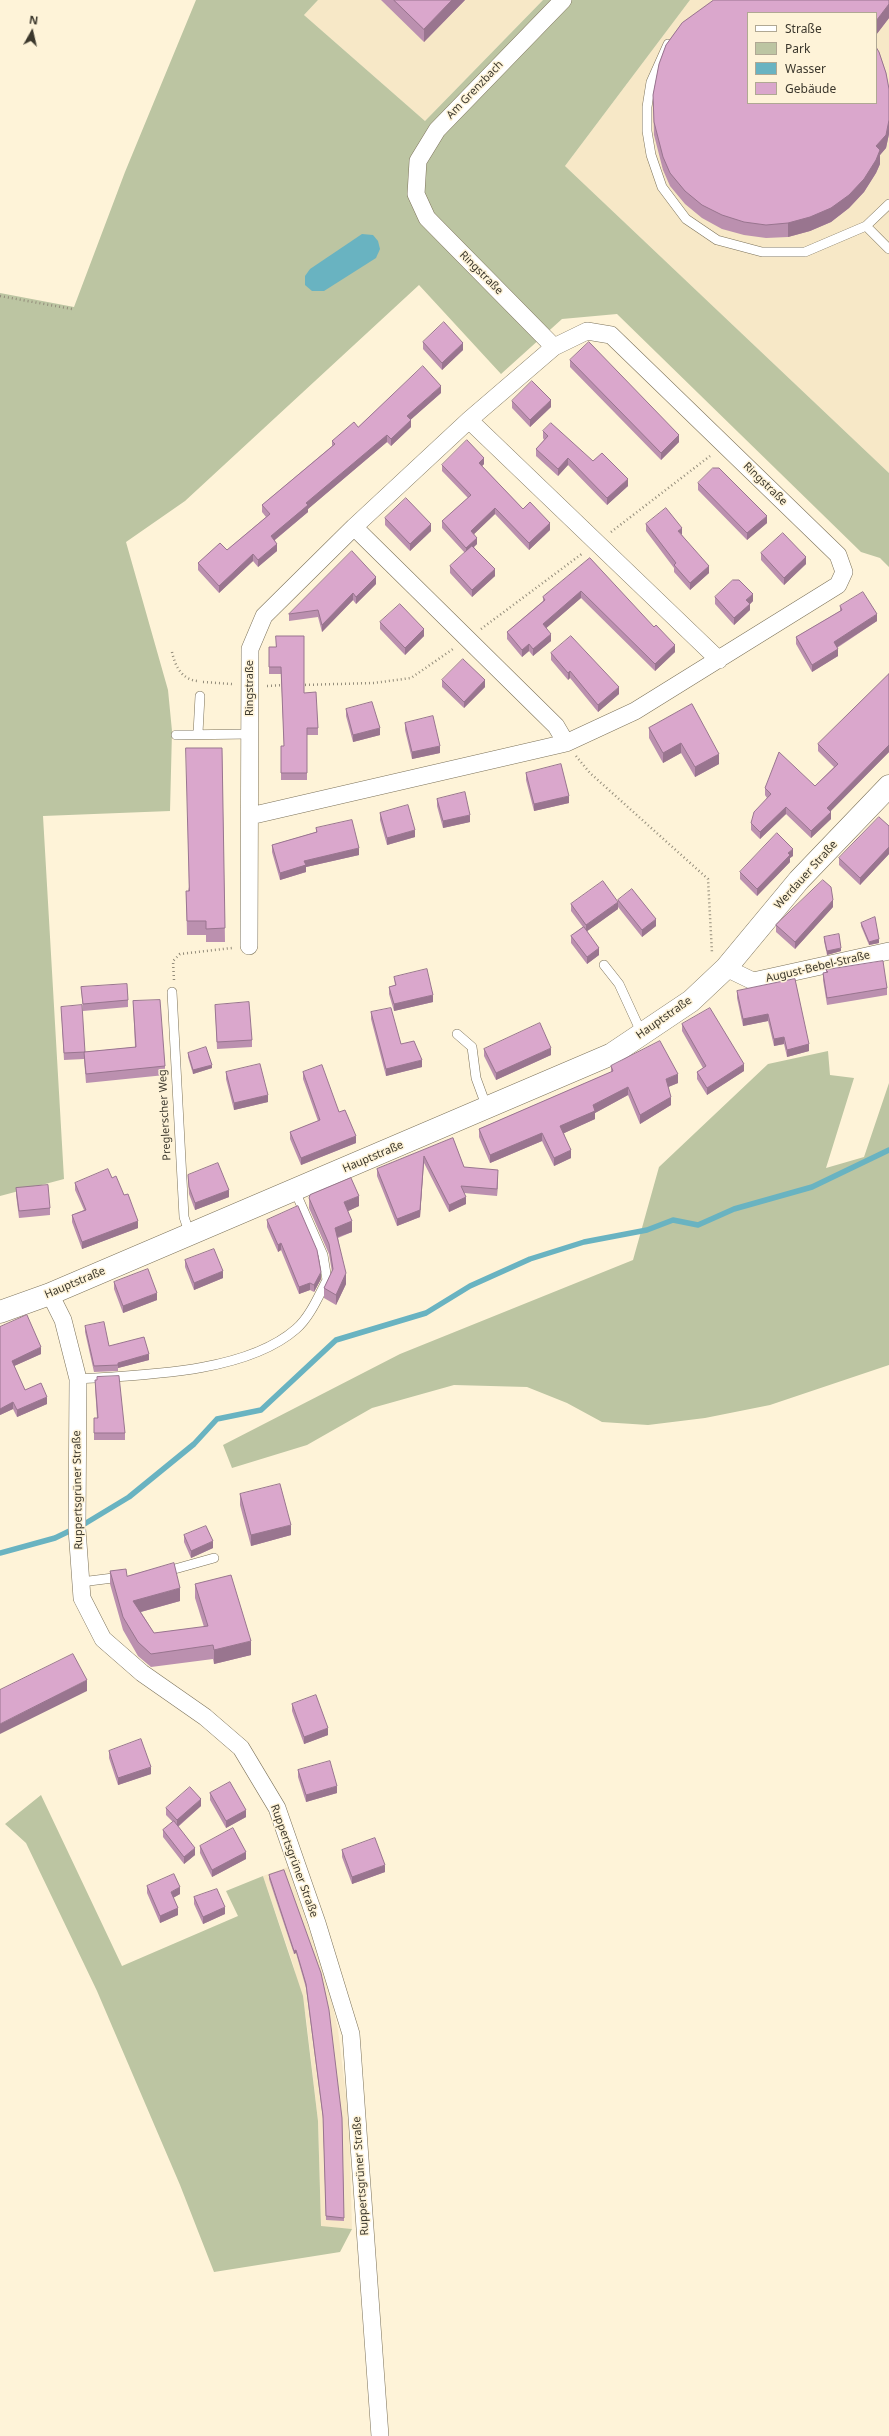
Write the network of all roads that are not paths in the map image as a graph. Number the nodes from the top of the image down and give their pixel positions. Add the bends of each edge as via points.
1 (562, 0) edge
2 (672, 38) edge
3 (416, 194) joint
4 (889, 204) edge
5 (866, 226) junction
6 (889, 248) edge
7 (554, 347) junction
8 (469, 420) junction
9 (354, 527) junction
10 (719, 660) junction
11 (200, 696) dead end
12 (198, 733) junction
13 (250, 734) junction
14 (176, 735) dead end
15 (566, 743) junction
16 (889, 786) edge
17 (250, 816) junction
18 (249, 946) road end
19 (889, 951) edge
20 (604, 965) dead end
21 (726, 968) junction
22 (172, 992) road end
23 (457, 1034) dead end
24 (642, 1034) junction
25 (487, 1108) junction
26 (295, 1191) junction
27 (190, 1235) junction
28 (50, 1294) junction
29 (0, 1312) edge
30 (78, 1379) junction
31 (214, 1558) dead end
32 (155, 1573) edge
33 (133, 1576) edge
34 (81, 1582) junction
35 (380, 2436) edge

1 - 3 street, Am Grenzbach via 437,130 418,161
2 - 5 lane via 660,58 651,82 647,131 651,155 662,187 686,219 717,240 762,252 805,252
3 - 7 street, Ringstraße via 427,218
4 - 5 lane
5 - 6 lane
7 - 8 street, Ringstraße
7 - 10 street, Ringstraße via 587,331 610,335 838,555 844,572 838,585
8 - 9 street, Ringstraße
8 - 10 street
9 - 13 street, Ringstraße via 264,616 250,649
9 - 15 street via 556,726
10 - 15 street, Ringstraße via 635,711
11 - 12 lane
12 - 13 lane
12 - 14 lane
13 - 17 street, Ringstraße
15 - 17 street, Ringstraße
16 - 21 main road, Werdauer Straße via 799,880
17 - 18 street, Ringstraße
19 - 21 street, August-Bebel-Straße via 753,981
20 - 24 lane via 619,984
21 - 24 main road, Hauptstraße via 691,1001
22 - 27 lane, Preglerscher Weg via 184,1217
23 - 25 lane via 472,1047 476,1078
24 - 25 main road, Hauptstraße via 612,1054
25 - 26 main road, Hauptstraße
26 - 27 main road, Hauptstraße
26 - 30 lane via 323,1255 327,1280 298,1328 276,1345 250,1356 164,1374
27 - 28 main road, Hauptstraße
28 - 29 main road, Hauptstraße
28 - 30 street, Ruppertsgrüner Straße via 63,1320
30 - 34 street, Ruppertsgrüner Straße via 77,1529
31 - 32 lane
33 - 34 lane
34 - 35 street, Ruppertsgrüner Straße via 82,1598 103,1639 142,1673 205,1717 241,1748 277,1808 317,1923 351,2034

